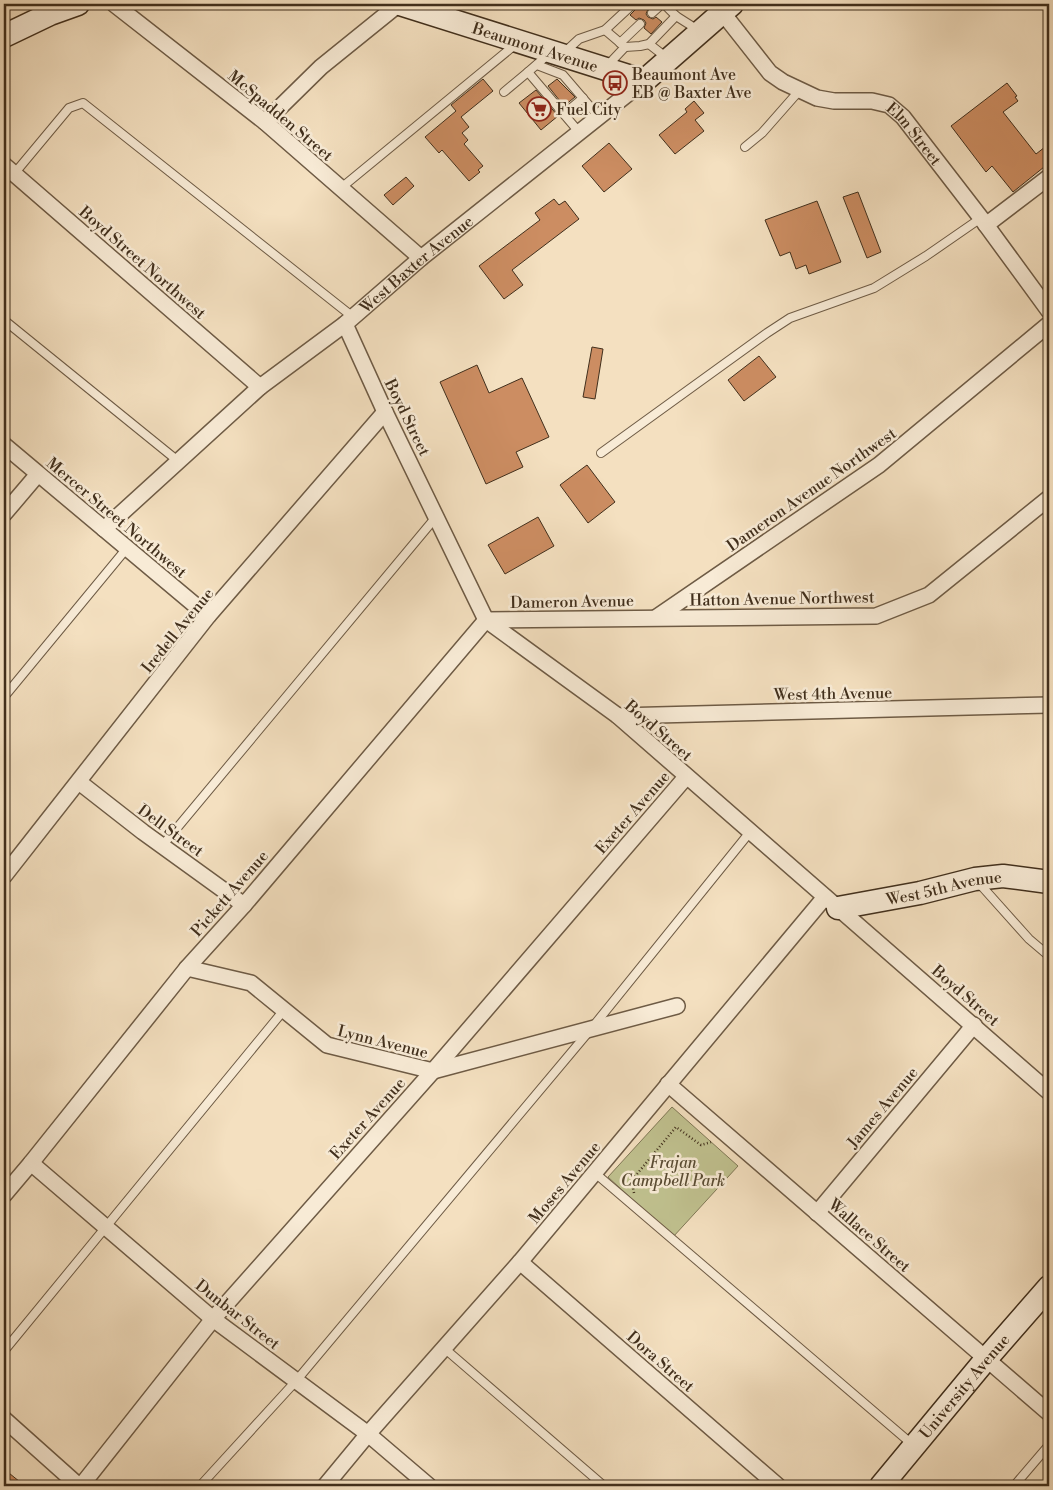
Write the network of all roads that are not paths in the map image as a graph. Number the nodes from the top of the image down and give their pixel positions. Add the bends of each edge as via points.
1 (78, 4) edge
2 (114, 4) edge
3 (399, 4) edge
4 (633, 4) edge
5 (663, 4) edge
6 (723, 7) edge
7 (652, 13) dead end
8 (676, 16) junction
9 (640, 24) dead end
10 (605, 30) junction
11 (699, 31) junction
12 (4, 36) edge
13 (519, 42) junction
14 (649, 44) junction
15 (623, 45) junction
16 (550, 57) junction
17 (668, 60) junction
18 (604, 68) junction
19 (528, 72) junction
20 (644, 81) junction
21 (798, 91) junction
22 (504, 92) dead end
23 (583, 98) junction
24 (564, 114) junction
25 (598, 117) junction
26 (266, 122) junction
27 (580, 132) junction
28 (745, 147) dead end
29 (7, 169) edge
30 (1049, 177) edge
31 (341, 188) junction
32 (983, 222) junction
33 (421, 258) junction
34 (1049, 311) edge
35 (4, 320) edge
36 (349, 320) junction
37 (1049, 324) edge
38 (260, 386) junction
39 (385, 412) junction
40 (4, 445) edge
41 (601, 453) dead end
42 (178, 461) junction
43 (38, 474) junction
44 (1049, 498) edge
45 (4, 514) edge
46 (436, 517) junction
47 (104, 529) junction
48 (127, 548) junction
49 (208, 616) junction
50 (658, 617) junction
51 (486, 620) junction
52 (4, 698) edge
53 (1049, 705) edge
54 (618, 716) junction
55 (686, 777) junction
56 (79, 782) junction
57 (750, 832) junction
58 (162, 846) junction
59 (4, 876) edge
60 (975, 879) junction
61 (1049, 882) edge
62 (832, 902) junction
63 (244, 905) junction
64 (1049, 956) edge
65 (187, 968) junction
66 (677, 1006) dead end
67 (284, 1010) junction
68 (974, 1025) junction
69 (591, 1029) junction
70 (433, 1071) junction
71 (668, 1084) junction
72 (1049, 1092) edge
73 (31, 1163) junction
74 (595, 1173) junction
75 (4, 1195) edge
76 (817, 1212) junction
77 (106, 1227) junction
78 (520, 1262) junction
79 (1049, 1286) edge
80 (213, 1318) junction
81 (444, 1348) junction
82 (4, 1351) edge
83 (987, 1358) junction
84 (296, 1381) junction
85 (1049, 1413) edge
86 (4, 1419) edge
87 (368, 1434) junction
88 (1049, 1445) edge
89 (914, 1446) junction
90 (80, 1486) edge
91 (200, 1486) edge
92 (326, 1486) edge
93 (428, 1486) edge
94 (604, 1486) edge
95 (778, 1486) edge
96 (881, 1486) edge
97 (1014, 1486) edge

1 - 12 street
2 - 26 street, McSpadden Street
3 - 13 street, Beaumont Avenue
3 - 26 street via 321,67
4 - 10 lane
5 - 7 lane
5 - 8 lane
6 - 11 street, West Baxter Avenue
6 - 21 street, Elm Street via 770,73
8 - 11 lane
8 - 14 lane
9 - 15 lane
10 - 15 lane
10 - 16 lane via 579,39
11 - 17 street, West Baxter Avenue
13 - 16 street, Beaumont Avenue
13 - 31 lane
14 - 15 lane
14 - 17 lane
15 - 18 lane
16 - 18 street, Beaumont Avenue
16 - 19 lane
16 - 23 lane
17 - 20 street, West Baxter Avenue
18 - 20 street, Beaumont Avenue
19 - 22 lane
19 - 24 lane
20 - 25 street, West Baxter Avenue
21 - 28 lane via 762,133
21 - 32 street, Elm Street via 834,101 872,101 889,105 903,117
23 - 24 lane
23 - 25 lane
24 - 27 lane
25 - 27 street, West Baxter Avenue
26 - 31 street, McSpadden Street
27 - 33 street, West Baxter Avenue
29 - 36 lane via 69,108 83,102
29 - 38 street, Boyd Street Northwest
30 - 32 street
31 - 33 street, McSpadden Street
32 - 34 street, Elm Street
32 - 41 lane via 874,288 790,318
33 - 36 street, West Baxter Avenue
35 - 42 lane
36 - 38 street, West Baxter Avenue
36 - 39 street, Boyd Street
37 - 50 street, Dameron Avenue Northwest via 879,465
38 - 42 street, West Baxter Avenue
39 - 46 street, Boyd Street
39 - 49 street, Iredell Avenue
40 - 43 street, Mercer Street Northwest
42 - 47 street, West Baxter Avenue
43 - 45 street
43 - 47 street, Mercer Street Northwest
44 - 50 street, Hatton Avenue Northwest via 928,595 876,616
46 - 51 street, Boyd Street
46 - 58 lane
47 - 48 street, Mercer Street Northwest
48 - 49 street, Mercer Street Northwest
48 - 52 lane
49 - 56 street, Iredell Avenue
50 - 51 street, Dameron Avenue
51 - 54 street, Boyd Street
51 - 63 street, Pickett Avenue
53 - 54 street, West 4th Avenue
54 - 55 street, Boyd Street
55 - 57 street, Boyd Street
55 - 70 street, Exeter Avenue
56 - 58 street, Dell Street
56 - 59 street, Iredell Avenue
57 - 62 street, Boyd Street
57 - 69 lane
58 - 63 street, Dell Street
60 - 61 street, West 5th Avenue via 1002,876
60 - 62 street, West 5th Avenue via 920,892
60 - 64 lane via 1029,939
62 - 68 street, Boyd Street
62 - 71 street, Moses Avenue
63 - 65 street, Pickett Avenue
65 - 67 street, Lynn Avenue via 251,983
65 - 73 street, Pickett Avenue
66 - 69 street, Lynn Avenue
67 - 70 street, Lynn Avenue via 327,1045
67 - 77 lane
68 - 72 street, Boyd Street
68 - 76 street, James Avenue
69 - 70 street, Lynn Avenue
69 - 84 lane
70 - 80 street, Exeter Avenue
71 - 74 street, Moses Avenue
71 - 76 street, Wallace Street
73 - 75 street, Pickett Avenue
73 - 77 street, Dunbar Street
74 - 78 street, Moses Avenue
74 - 89 lane
76 - 83 street, Wallace Street
77 - 80 street, Dunbar Street
77 - 82 lane
78 - 81 street, Moses Avenue
78 - 95 street, Dora Street
79 - 83 street, University Avenue
80 - 84 street, Dunbar Street
80 - 90 street, Exeter Avenue
81 - 87 street, Moses Avenue
81 - 94 lane
83 - 85 street, Wallace Street
83 - 89 street, University Avenue
84 - 87 street, Dunbar Street
84 - 91 lane
86 - 90 street
87 - 92 street, Moses Avenue
87 - 93 street, Dunbar Street
88 - 97 lane
89 - 96 street, University Avenue

